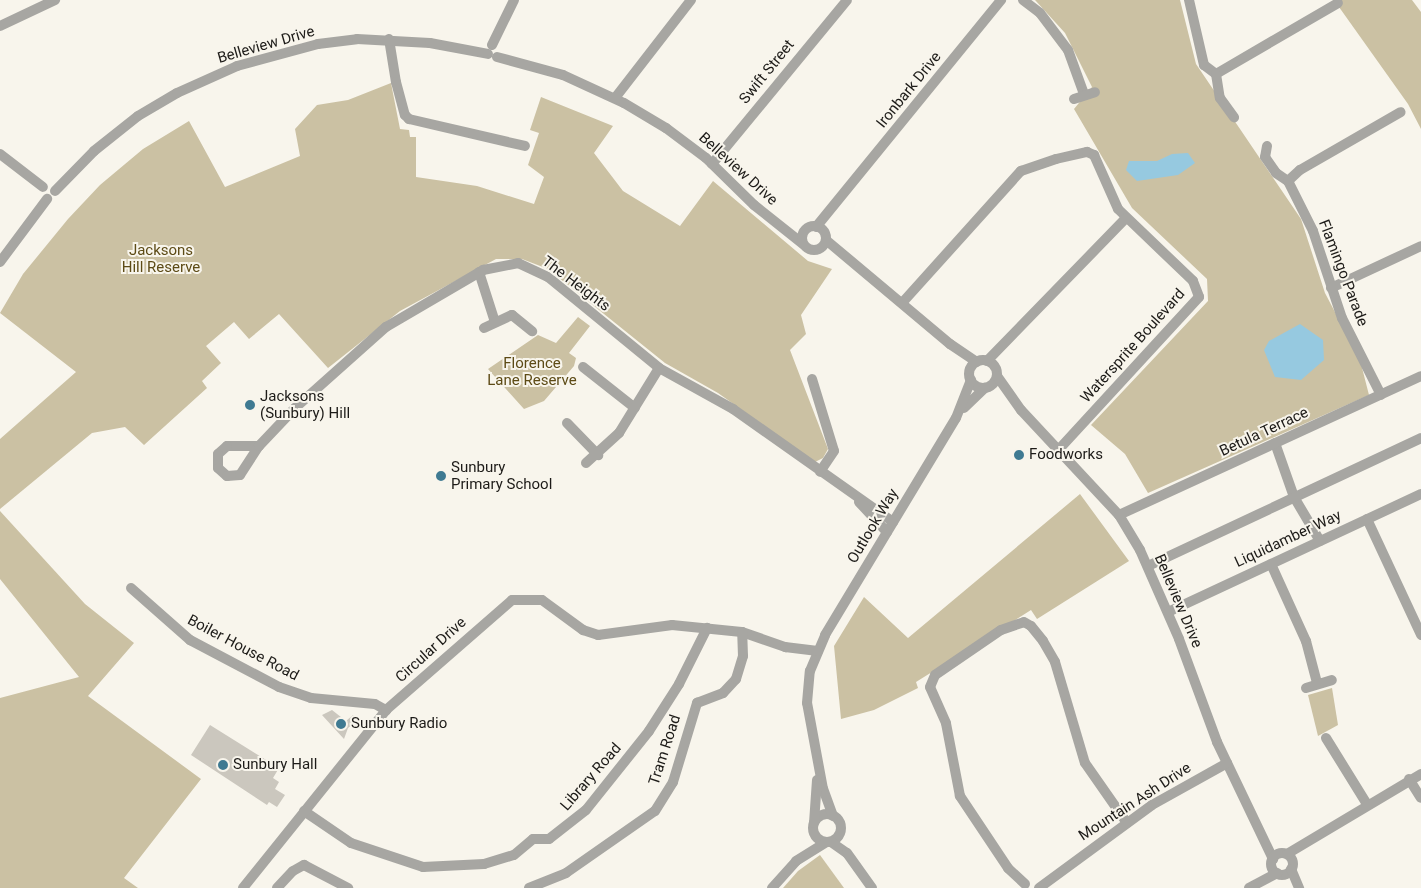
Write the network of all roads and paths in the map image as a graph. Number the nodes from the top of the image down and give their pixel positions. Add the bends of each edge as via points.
1 (54, 0) edge
2 (514, 0) edge
3 (691, 0) edge
4 (847, 0) edge
5 (1001, 0) edge
6 (1023, 0) edge
7 (1189, 0) edge
8 (1338, 3) dead end
9 (0, 26) edge
10 (389, 39) junction
11 (494, 50) junction
12 (1216, 74) junction
13 (1095, 92) dead end
14 (614, 98) junction
15 (1402, 112) dead end
16 (1234, 117) dead end
17 (525, 146) dead end
18 (1267, 146) dead end
19 (0, 154) edge
20 (712, 164) junction
21 (1289, 185) junction
22 (47, 191) junction
23 (841, 200) junction
24 (1126, 218) junction
25 (778, 225) junction
26 (811, 228) junction
27 (826, 238) junction
28 (803, 244) junction
29 (1421, 246) edge
30 (816, 250) junction
31 (848, 261) junction
32 (0, 262) edge
33 (479, 272) junction
34 (1331, 288) junction
35 (902, 303) junction
36 (495, 322) junction
37 (484, 328) dead end
38 (532, 331) dead end
39 (950, 344) junction
40 (989, 366) junction
41 (583, 367) dead end
42 (659, 368) junction
43 (1421, 376) edge
44 (970, 377) junction
45 (812, 379) dead end
46 (986, 388) junction
47 (1381, 394) junction
48 (635, 408) junction
49 (1021, 410) junction
50 (956, 418) junction
51 (567, 423) dead end
52 (1421, 438) edge
53 (1275, 443) junction
54 (259, 446) dead end
55 (1059, 449) junction
56 (598, 455) junction
57 (586, 463) dead end
58 (820, 472) junction
59 (1421, 494) edge
60 (855, 497) junction
61 (1294, 497) junction
62 (1119, 515) junction
63 (1368, 519) junction
64 (894, 522) junction
65 (887, 532) junction
66 (1320, 540) junction
67 (1271, 564) junction
68 (1148, 566) junction
69 (131, 588) dead end
70 (1168, 612) junction
71 (707, 628) junction
72 (742, 632) junction
73 (1421, 635) edge
74 (818, 651) junction
75 (1332, 680) dead end
76 (1318, 683) junction
77 (1306, 688) dead end
78 (386, 710) junction
79 (1326, 738) dead end
80 (817, 759) junction
81 (1228, 763) junction
82 (1421, 774) edge
83 (1409, 779) junction
84 (1421, 798) edge
85 (1367, 804) junction
86 (304, 811) junction
87 (833, 816) junction
88 (813, 823) junction
89 (1127, 823) junction
90 (840, 830) junction
91 (829, 842) junction
92 (1282, 864) junction
93 (870, 885) edge
94 (1252, 886) edge
95 (1027, 887) edge
96 (243, 888) edge
97 (277, 888) edge
98 (348, 888) edge
99 (529, 888) edge
100 (772, 888) edge
101 (1297, 888) edge

1 - 9 street
2 - 11 street
3 - 14 street
4 - 20 street, Swift Street
5 - 23 street, Ironbark Drive
6 - 13 street via 1040,13 1063,43 1079,96
7 - 12 street via 1204,65
8 - 12 street
10 - 11 street, Belleview Drive
10 - 17 street via 398,90 409,119
10 - 22 street, Belleview Drive via 318,44 220,73 154,106
11 - 14 street, Belleview Drive
12 - 16 street via 1220,98
14 - 20 street, Belleview Drive via 666,128
15 - 21 street via 1300,170
18 - 21 street, Flamingo Parade via 1265,157
19 - 22 street
20 - 25 street, Belleview Drive
21 - 34 street, Flamingo Parade via 1313,231
22 - 32 street, Belleview Drive
23 - 26 street, Ironbark Drive
23 - 27 street, Ironbark Drive
24 - 35 street, Watersprite Boulevard via 1108,190 1094,155 1087,152 1034,164 1022,172
24 - 40 street
24 - 55 street, Watersprite Boulevard via 1193,281 1199,297
25 - 26 street, Belleview Drive
25 - 28 street, Belleview Drive
26 - 27 street, Belleview Drive
26 - 28 street
27 - 30 street
27 - 31 street, Belleview Drive
28 - 30 street, Belleview Drive
29 - 34 street
30 - 31 street, Belleview Drive via 828,251
31 - 35 street, Belleview Drive
33 - 36 street
33 - 42 street, The Heights via 511,263 538,271
33 - 54 street, The Heights via 425,302 363,345
34 - 47 street, Flamingo Parade
35 - 39 street, Belleview Drive
36 - 37 street
36 - 38 street via 515,315
39 - 40 street, Belleview Drive
39 - 44 street, Belleview Drive
40 - 44 street, Outlook Way
40 - 46 street, Outlook Way
40 - 49 street, Belleview Drive
41 - 48 street
42 - 48 street
42 - 58 street, The Heights via 717,399
43 - 47 street, Betula Terrace
44 - 46 street, Belleview Drive
44 - 50 street, Outlook Way
45 - 58 street via 834,451
46 - 49 street, Belleview Drive
46 - 50 street, Outlook Way
47 - 53 street, Betula Terrace
48 - 56 street
49 - 55 street, Belleview Drive
50 - 64 street, Outlook Way
51 - 56 street
52 - 61 street
53 - 61 street
53 - 62 street, Betula Terrace
55 - 62 street, Belleview Drive
56 - 57 street
58 - 60 street, The Heights
59 - 63 street, Liquidamber Way
60 - 64 street, The Heights
60 - 65 street, The Heights
61 - 66 street
61 - 68 street
62 - 68 street, Belleview Drive
63 - 66 street, Liquidamber Way
63 - 73 street
64 - 65 street, Outlook Way
65 - 74 street, Outlook Way
66 - 67 street, Liquidamber Way
67 - 70 street, Liquidamber Way
67 - 76 street via 1306,641
68 - 70 street, Belleview Drive
69 - 78 street, Boiler House Road via 190,640 279,687 311,698 375,704
70 - 81 street, Belleview Drive
71 - 72 street, Circular Drive
71 - 78 street, Circular Drive via 662,625 598,635 583,630 542,600 512,600
71 - 86 street, Library Road via 680,684 649,731 586,810 548,839 533,839 514,855 484,864 423,867 351,843
72 - 74 street, Circular Drive via 785,647
72 - 99 street, Tram Road via 743,656 736,679 723,693 697,703 673,782 655,811 566,873
74 - 80 street, Outlook Way via 810,715
75 - 76 street
76 - 77 street
78 - 86 street, Circular Drive
79 - 85 street
80 - 87 street, Outlook Way
80 - 88 street, Outlook Way
81 - 89 street, Mountain Ash Drive via 1179,788
81 - 92 street, Belleview Drive
82 - 83 street
83 - 84 street
83 - 85 street
85 - 92 street
86 - 96 street, Circular Drive
87 - 88 street via 820,816
87 - 90 street
88 - 91 street via 815,836
89 - 95 street, Mountain Ash Drive via 1061,869
89 - 95 street via 1085,763 1055,662 1031,626 1011,625 935,675 930,687 946,723 960,796 1008,868
90 - 91 street
90 - 93 street
91 - 93 street via 847,852
91 - 100 street via 796,861
92 - 94 street
92 - 101 street, Belleview Drive
97 - 98 street via 304,864

